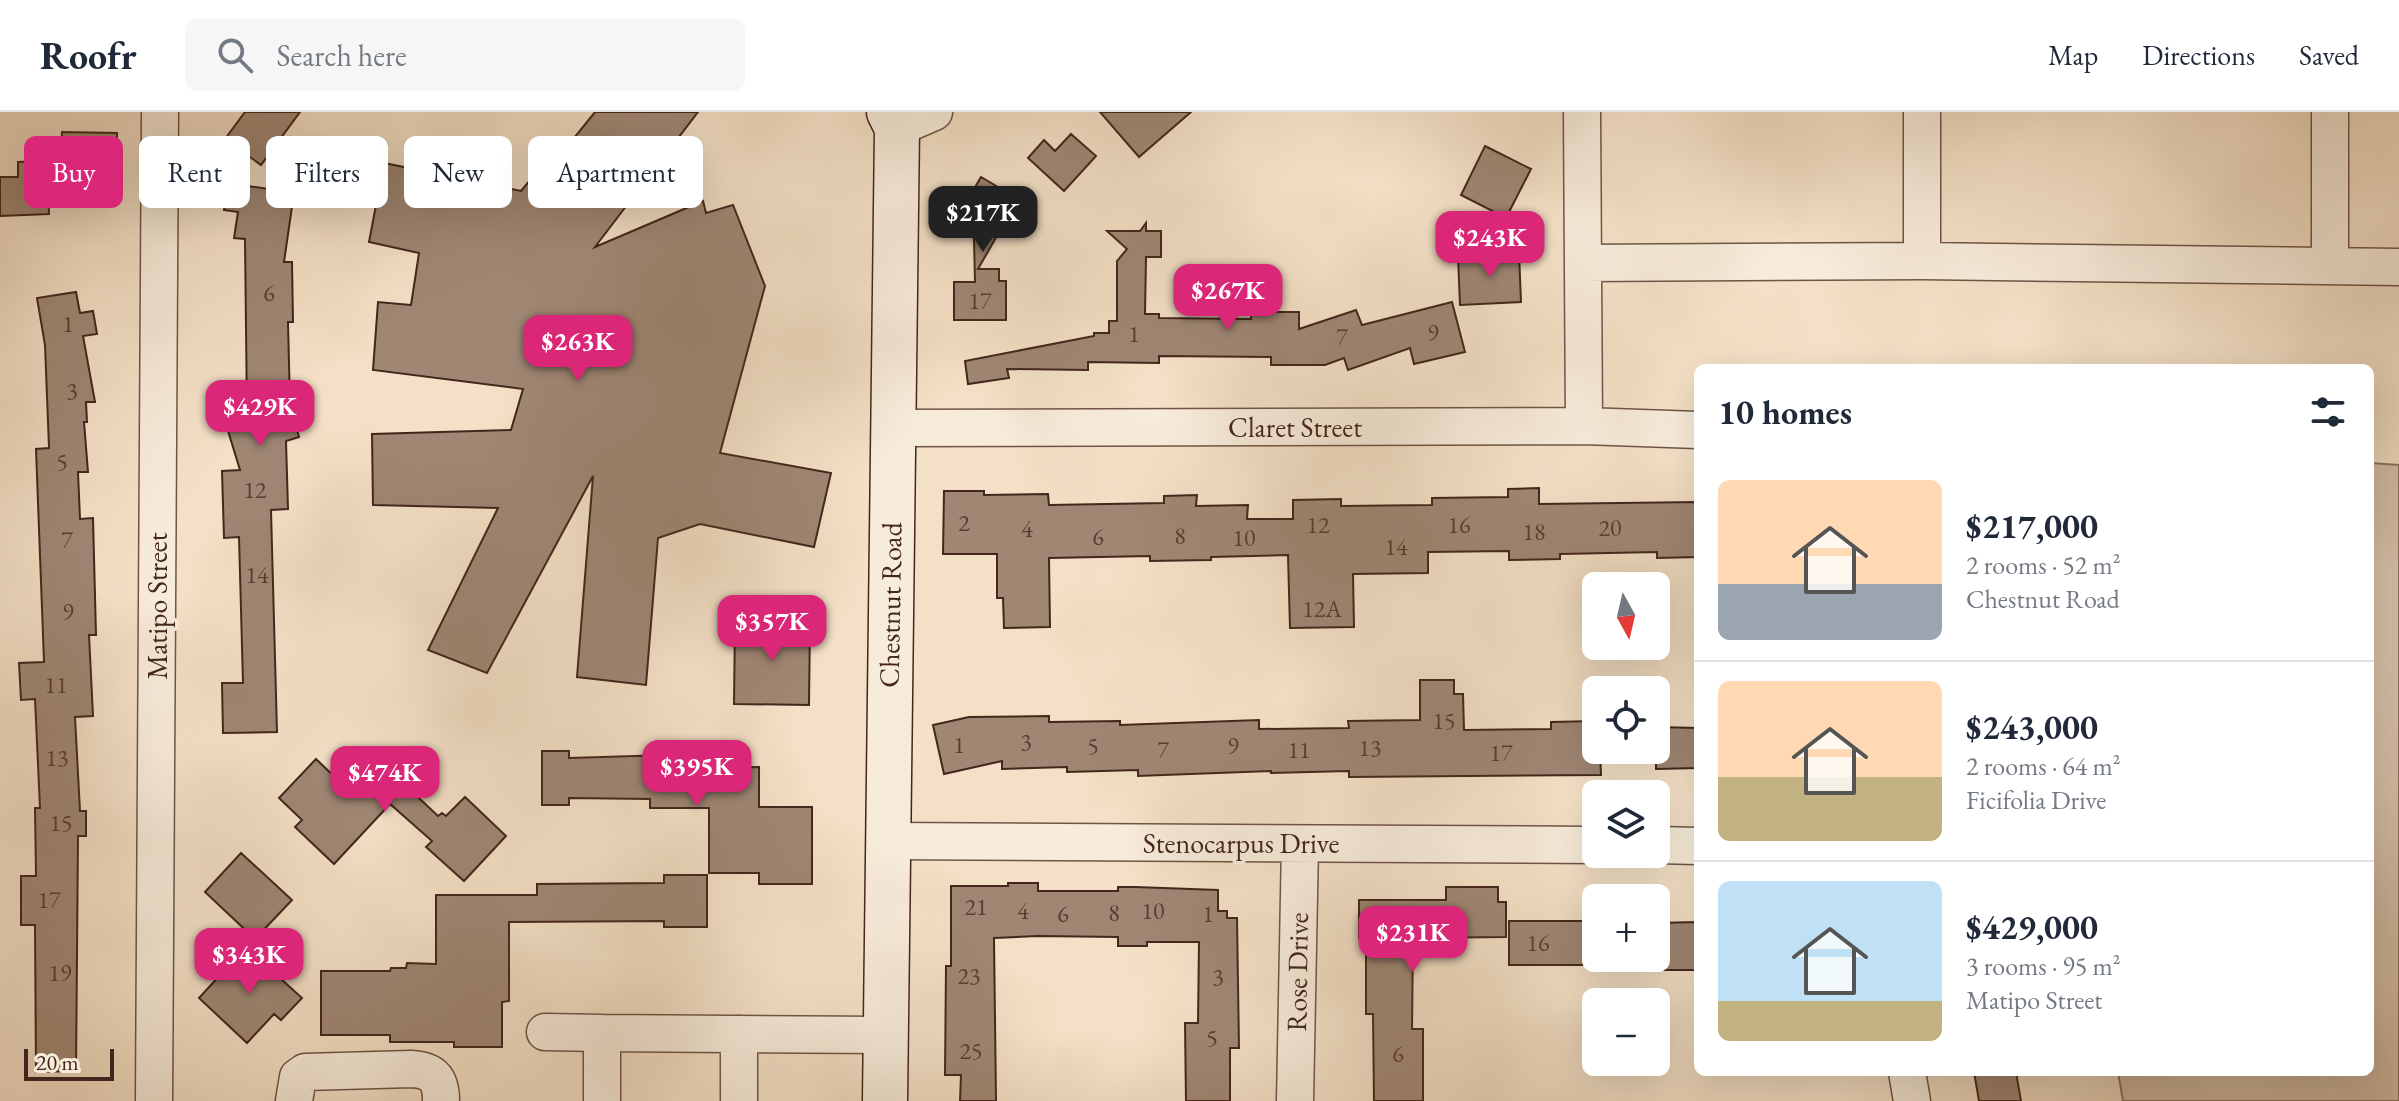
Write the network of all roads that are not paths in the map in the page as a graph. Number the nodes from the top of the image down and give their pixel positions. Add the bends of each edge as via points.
1 (160, 112) edge
2 (1582, 112) edge
3 (1922, 112) edge
4 (2330, 112) edge
5 (907, 117) edge
6 (1922, 261) junction
7 (1583, 263) junction
8 (2330, 266) junction
9 (2399, 267) edge
10 (1584, 426) junction
11 (892, 428) junction
12 (1694, 430) edge
13 (887, 841) junction
14 (1300, 844) junction
15 (1582, 845) edge
16 (1670, 845) edge
17 (1694, 846) edge
18 (545, 1032) dead end
19 (602, 1033) junction
20 (739, 1034) junction
21 (885, 1035) junction
22 (1908, 1076) edge
23 (154, 1101) edge
24 (294, 1101) edge
25 (441, 1101) edge
26 (602, 1101) edge
27 (739, 1101) edge
28 (885, 1101) edge
29 (1295, 1101) edge
30 (1912, 1101) edge

1 - 23 street, Matipo Street
2 - 7 street
3 - 6 street
4 - 8 street
5 - 11 street, Chestnut Road
6 - 7 street
6 - 8 street
7 - 10 street
8 - 9 street
10 - 11 street, Claret Street
10 - 12 street, Claret Street
11 - 13 street, Chestnut Road
13 - 14 street, Stenocarpus Drive
13 - 21 street, Chestnut Road
14 - 15 street, Stenocarpus Drive
14 - 29 street, Rose Drive
16 - 17 street
18 - 19 street
19 - 20 street
19 - 26 street
20 - 21 street
20 - 27 street
21 - 28 street, Chestnut Road
22 - 30 street
24 - 25 street via 298,1077 305,1072 411,1069 434,1074 440,1081

